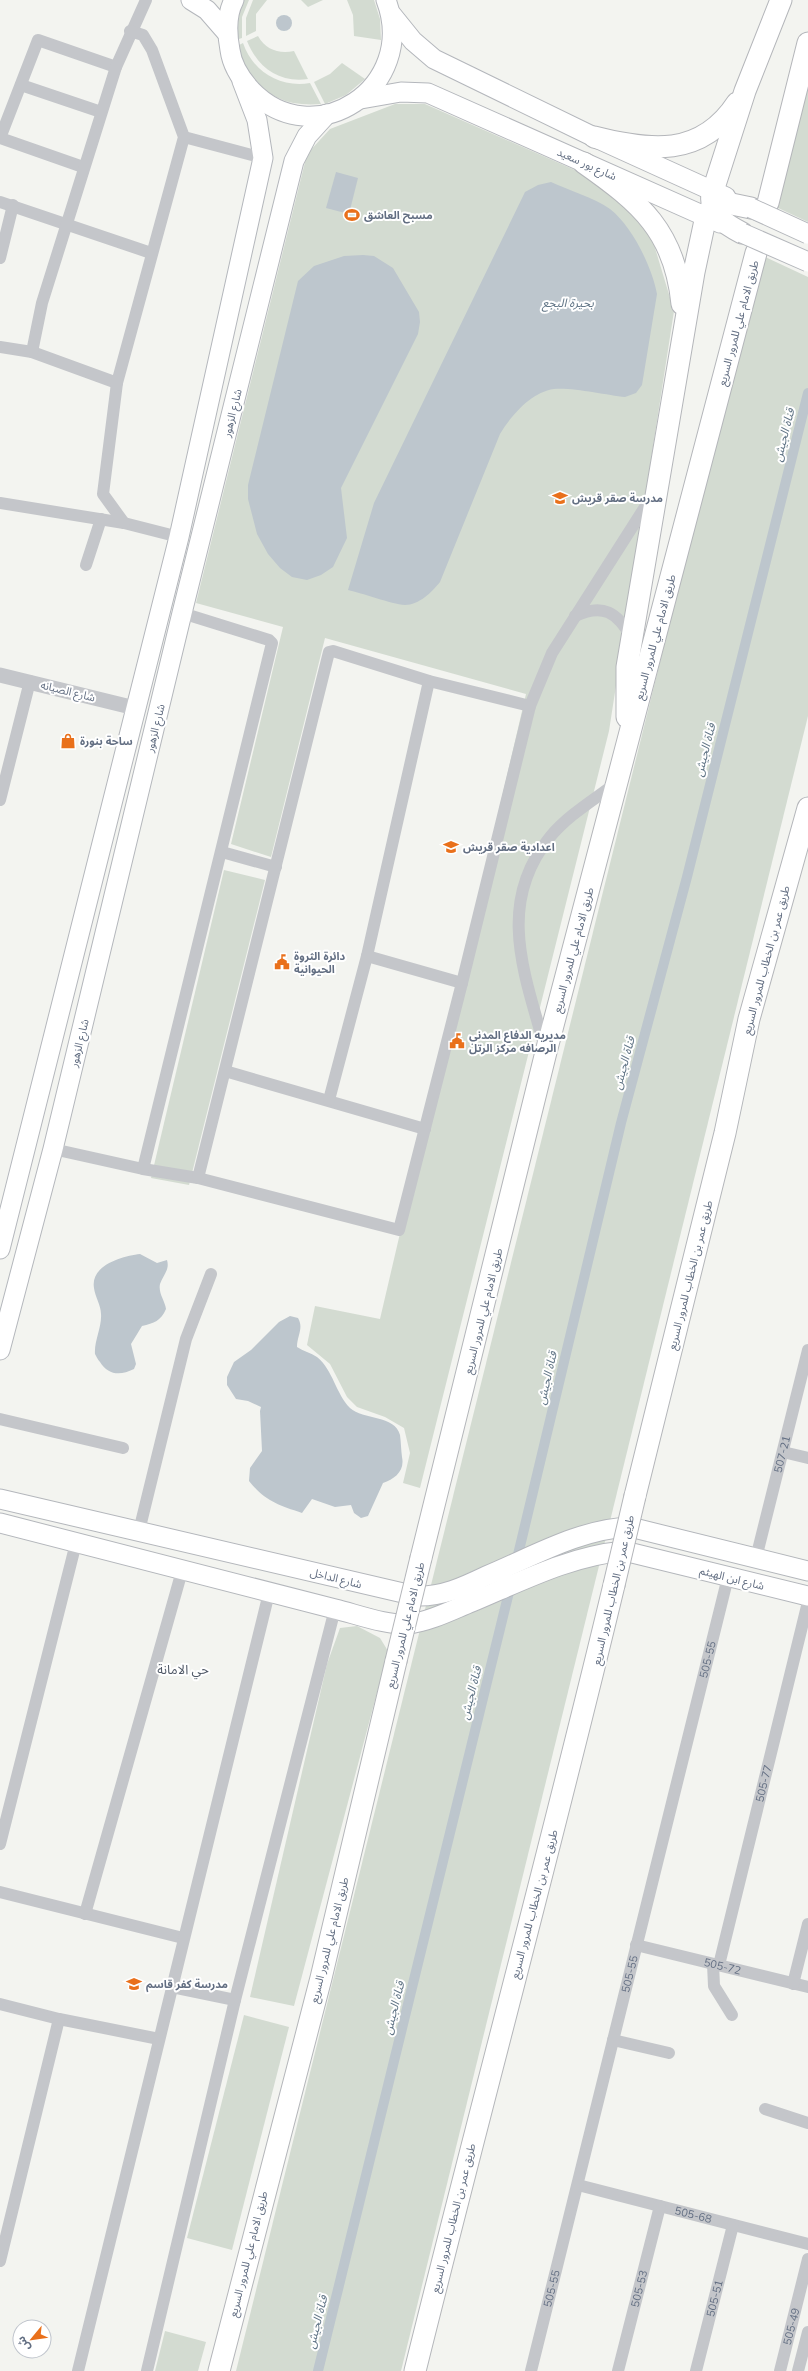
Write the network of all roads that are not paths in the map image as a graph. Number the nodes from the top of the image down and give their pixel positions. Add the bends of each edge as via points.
1 (146, 0) edge
2 (191, 0) edge
3 (234, 0) edge
4 (781, 0) edge
5 (389, 8) edge
6 (130, 32) junction
7 (227, 33) junction
8 (808, 44) edge
9 (116, 67) junction
10 (242, 81) junction
11 (21, 85) junction
12 (745, 91) junction
13 (361, 99) junction
14 (101, 112) junction
15 (327, 114) junction
16 (594, 136) junction
17 (184, 137) junction
18 (263, 158) junction
19 (584, 164) junction
20 (83, 167) junction
21 (0, 202) edge
22 (13, 205) junction
23 (760, 206) junction
24 (715, 207) junction
25 (67, 226) junction
26 (742, 233) joint
27 (808, 234) edge
28 (151, 253) junction
29 (756, 253) tunnel mouth
30 (0, 258) edge
31 (808, 262) edge
32 (684, 332) junction
33 (0, 347) edge
34 (32, 352) junction
35 (117, 383) junction
36 (659, 485) junction
37 (0, 503) edge
38 (101, 519) junction
39 (124, 523) junction
40 (179, 537) junction
41 (86, 565) dead end
42 (161, 606) junction
43 (182, 613) junction
44 (575, 616) junction
45 (632, 638) junction
46 (0, 675) edge
47 (30, 681) junction
48 (429, 681) junction
49 (530, 706) junction
50 (135, 708) junction
51 (628, 742) junction
52 (617, 783) junction
53 (0, 800) edge
54 (808, 808) edge
55 (222, 852) junction
56 (276, 867) junction
57 (367, 956) junction
58 (462, 983) junction
59 (546, 1052) junction
60 (225, 1071) junction
61 (330, 1100) junction
62 (425, 1129) junction
63 (54, 1149) junction
64 (143, 1169) junction
65 (198, 1178) junction
66 (4, 1218) edge
67 (0, 1249) edge
68 (211, 1274) dead end
69 (0, 1350) edge
70 (808, 1350) edge
71 (0, 1419) edge
72 (123, 1448) dead end
73 (783, 1452) junction
74 (808, 1458) edge
75 (0, 1485) edge
76 (0, 1499) edge
77 (20, 1504) junction
78 (53, 1511) junction
79 (5, 1526) edge
80 (139, 1531) junction
81 (48, 1536) junction
82 (76, 1543) junction
83 (756, 1558) junction
84 (800, 1569) edge
85 (182, 1571) junction
86 (728, 1577) junction
87 (787, 1591) junction
88 (269, 1593) junction
89 (808, 1596) edge
90 (808, 1602) edge
91 (335, 1609) junction
92 (0, 1844) edge
93 (0, 1892) edge
94 (86, 1914) junction
95 (808, 1924) edge
96 (183, 1938) junction
97 (636, 1945) junction
98 (716, 1964) junction
99 (793, 1984) junction
100 (172, 1987) junction
101 (808, 1987) edge
102 (235, 2000) junction
103 (0, 2004) edge
104 (732, 2015) dead end
105 (59, 2019) junction
106 (159, 2039) junction
107 (613, 2040) junction
108 (669, 2053) dead end
109 (765, 2109) dead end
110 (808, 2123) edge
111 (578, 2186) junction
112 (660, 2206) junction
113 (733, 2225) junction
114 (808, 2244) edge
115 (0, 2261) edge
116 (807, 2265) edge
117 (808, 2332) edge
118 (802, 2370) edge
119 (78, 2371) edge
120 (147, 2371) edge
121 (219, 2371) edge
122 (415, 2371) edge
123 (531, 2371) edge
124 (618, 2371) edge
125 (696, 2371) edge
126 (780, 2371) edge

1 - 6 street
2 - 7 main road via 208,10
3 - 7 main road
4 - 12 highway
5 - 13 main road via 393,38 388,61 378,82
5 - 16 main road via 413,41 434,59
6 - 9 street
6 - 17 street via 143,35 152,50
7 - 10 main road via 231,58
8 - 23 highway
9 - 11 street via 38,40
9 - 14 street
10 - 15 main road via 259,98 280,110 303,116
10 - 18 main road via 257,120
11 - 14 street
11 - 20 street via 0,138
12 - 16 highway via 718,126 692,142 663,147 636,147
12 - 24 highway
13 - 15 main road
13 - 19 main road, شارع بور سعيد via 388,93 428,93
14 - 20 street
15 - 43 main road, شارع الزهور via 307,136 294,160
16 - 24 main road
17 - 18 street
17 - 28 street
18 - 40 main road
19 - 24 main road, شارع بور سعيد
19 - 32 highway via 618,187 636,204 663,237 674,259 679,280
20 - 25 street
21 - 22 street
22 - 25 street
22 - 30 street
23 - 24 highway via 732,203
23 - 27 main road, bridge
24 - 26 highway via 725,223
24 - 32 highway
25 - 28 street
25 - 34 street via 42,303
26 - 31 main road, bridge
28 - 35 street
29 - 51 highway, طريق الامام علي للمرور السريع
32 - 36 highway
33 - 34 street
34 - 35 street
35 - 39 street via 103,494
36 - 44 street
36 - 45 highway
37 - 38 street
38 - 39 street
38 - 41 street
39 - 40 street
40 - 42 main road
42 - 43 main road
42 - 50 main road
43 - 55 street via 269,640 272,644
43 - 63 main road, شارع الزهور
44 - 45 street via 593,609 603,610 619,620
44 - 49 street via 552,653
45 - 51 highway via 626,675
46 - 47 street, شارع الصيانه
47 - 50 street, شارع الصيانه
47 - 53 street
48 - 49 street
48 - 56 street via 333,651 329,652
48 - 57 street
49 - 58 street
50 - 66 main road
51 - 52 highway, طريق الامام علي للمرور السريع
52 - 59 highway, طريق الامام علي للمرور السريع
52 - 59 street via 564,823 550,837 530,870 523,888 518,920 518,947
54 - 122 highway, طريق عمر بن الخطاب للمرور السريع, bridge via 749,1019 725,1133 564,1791 501,2027
55 - 56 street
55 - 64 street
56 - 60 street
57 - 58 street
57 - 61 street
58 - 62 street
59 - 121 highway, طريق الامام علي للمرور السريع, bridge via 321,1978
60 - 61 street
60 - 65 street
61 - 62 street
62 - 65 street via 399,1230
63 - 64 street
63 - 69 main road, شارع الزهور
64 - 65 street
66 - 67 main road
68 - 80 street via 186,1339
70 - 73 street, 507-21
71 - 72 street
73 - 74 street
73 - 83 street, 507-21
75 - 77 main road
76 - 77 main road, شارع الداخل
77 - 78 main road, شارع الداخل
78 - 80 main road, شارع الداخل
78 - 81 main road
79 - 81 main road
80 - 83 main road, شارع الداخل, bridge via 379,1588 431,1597 445,1594 600,1530 630,1527
81 - 82 main road
82 - 85 main road
82 - 92 street
83 - 84 main road
84 - 87 main road
85 - 88 main road
85 - 94 street
86 - 87 main road, شارع ابن الهيثم
86 - 91 main road, شارع ابن الهيثم, bridge via 624,1551 602,1553 569,1562 426,1620 408,1624
86 - 97 street, 505-55
87 - 89 main road, شارع ابن الهيثم
88 - 91 main road
88 - 96 street
90 - 98 street, 505-77
91 - 102 street
93 - 94 street
94 - 96 street
95 - 99 street
96 - 100 street
97 - 98 street, 505-72
97 - 107 street, 505-55
98 - 99 street, 505-72
98 - 104 street, 505-77 via 714,1986
99 - 101 street, 505-72
100 - 102 street
100 - 106 street
102 - 120 street
103 - 105 street
105 - 106 street
105 - 115 street
106 - 119 street
107 - 108 street
107 - 111 street, 505-55
109 - 110 street
111 - 112 street, 505-68
111 - 123 street, 505-55
112 - 113 street, 505-68
112 - 124 street, 505-53
113 - 114 street, 505-68
113 - 125 street, 505-51
116 - 126 street, 505-49
117 - 118 street, 505-49

